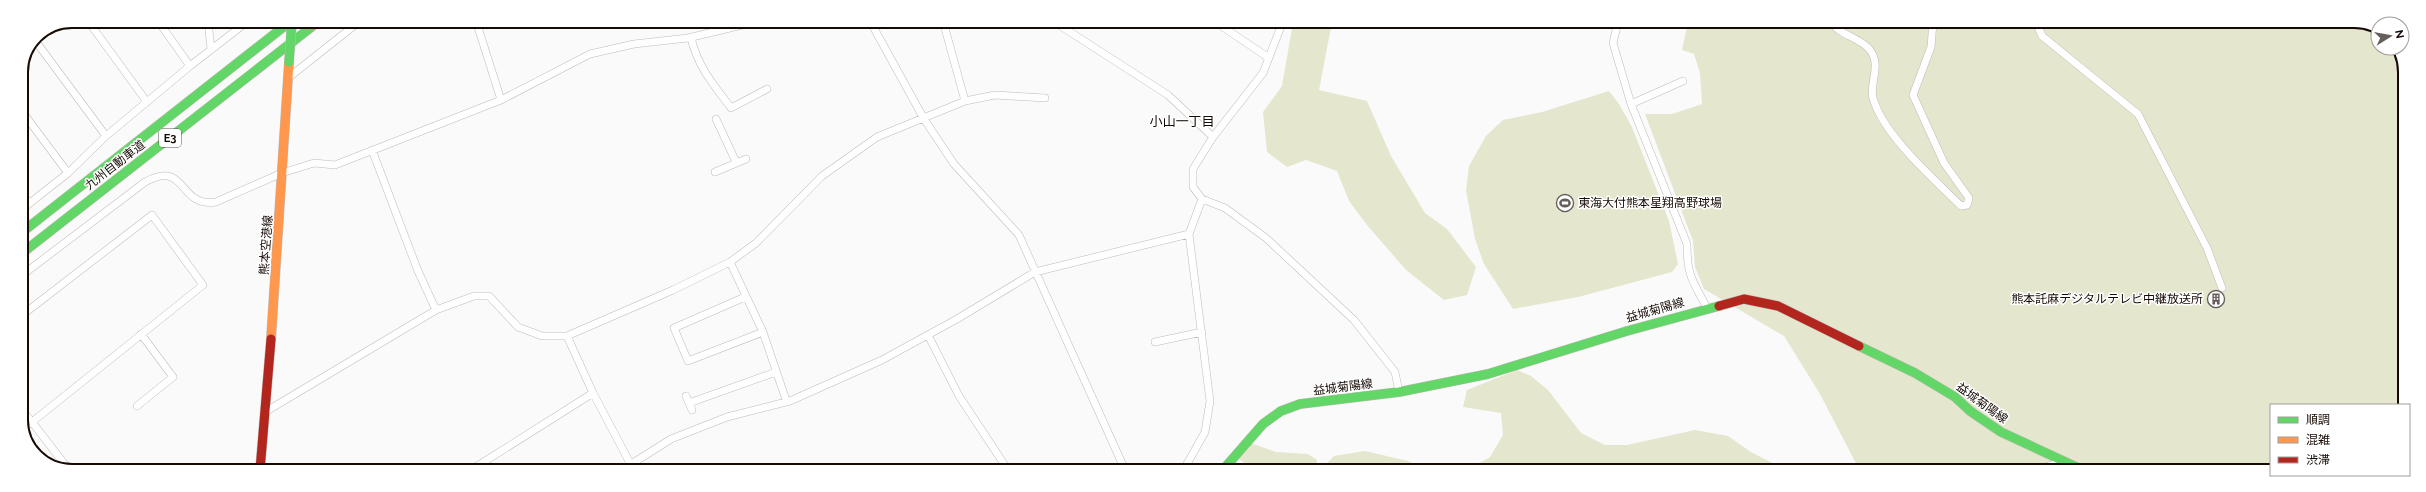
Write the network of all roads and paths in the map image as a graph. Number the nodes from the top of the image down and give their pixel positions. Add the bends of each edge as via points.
1 (93, 28) edge
2 (163, 28) edge
3 (209, 28) edge
4 (239, 28) edge
5 (283, 28) edge
6 (291, 28) edge
7 (310, 28) edge
8 (351, 28) edge
9 (479, 28) edge
10 (731, 28) edge
11 (874, 28) edge
12 (945, 28) edge
13 (1064, 28) edge
14 (1223, 28) edge
15 (1282, 28) edge
16 (1617, 28) edge
17 (1839, 28) edge
18 (1933, 28) edge
19 (2040, 28) edge
20 (691, 38) junction
21 (38, 44) edge
22 (211, 49) junction
23 (1269, 58) junction
24 (190, 66) junction
25 (288, 78) junction
26 (1683, 80) dead end
27 (767, 89) dead end
28 (1045, 98) dead end
29 (500, 100) junction
30 (965, 101) junction
31 (147, 102) junction
32 (1631, 104) junction
33 (28, 119) edge
34 (716, 119) dead end
35 (924, 119) junction
36 (106, 136) junction
37 (1213, 137) junction
38 (372, 150) junction
39 (746, 160) dead end
40 (736, 162) junction
41 (715, 172) dead end
42 (68, 173) junction
43 (282, 173) junction
44 (1202, 199) junction
45 (29, 203) edge
46 (28, 228) edge
47 (1189, 234) junction
48 (28, 249) edge
49 (730, 262) junction
50 (28, 271) edge
51 (1035, 272) junction
52 (2222, 288) dead end
53 (745, 297) junction
54 (1707, 308) junction
55 (436, 310) junction
56 (28, 311) edge
57 (763, 332) junction
58 (1202, 332) junction
59 (141, 334) junction
60 (928, 335) junction
61 (567, 336) junction
62 (1156, 342) dead end
63 (776, 372) junction
64 (1399, 392) junction
65 (593, 393) junction
66 (786, 400) junction
67 (137, 406) dead end
68 (692, 410) dead end
69 (265, 412) junction
70 (28, 417) edge
71 (32, 422) junction
72 (28, 425) edge
73 (2064, 461) junction
74 (64, 463) edge
75 (261, 464) edge
76 (481, 464) edge
77 (630, 464) edge
78 (633, 464) edge
79 (1004, 464) edge
80 (1122, 464) edge
81 (1186, 464) edge
82 (1227, 464) edge
83 (2055, 464) edge
84 (2070, 464) edge

1 - 31 street
2 - 24 street
3 - 22 street
4 - 22 street
5 - 46 main road, 九州自動車道 / E3
6 - 25 main road, 熊本空港線, bridge
7 - 48 main road, 九州自動車道 / E3
8 - 25 street
9 - 29 street
10 - 20 street
11 - 35 street
12 - 30 street
13 - 37 street via 1168,95
14 - 23 street
15 - 23 street
16 - 32 street via 1613,43
17 - 18 street via 1870,50 1876,69 1872,97 1887,125 1962,206 1967,205 1968,198 1944,163 1913,95 1931,47
19 - 52 street via 2046,39 2138,114 2207,248
20 - 27 street via 706,78 731,108
20 - 29 street via 634,44 590,54
21 - 36 street
22 - 24 street
23 - 37 street via 1263,72
24 - 31 street
25 - 43 main road, 熊本空港線
26 - 32 street
28 - 30 street via 995,95
29 - 38 street
30 - 35 street
31 - 36 street
32 - 54 street via 1687,244 1687,266 1692,281
33 - 42 street
34 - 40 street
35 - 49 street via 877,137 822,176 756,243
35 - 51 street via 954,164 1019,235
36 - 42 street
37 - 44 street via 1193,169 1193,187
38 - 43 street via 335,165 314,164
38 - 55 street via 418,271
39 - 40 street
40 - 41 street
42 - 45 street
43 - 50 street via 223,200 205,204 190,197 184,186 172,176 157,176 145,182
43 - 69 main road, 熊本空港線
44 - 47 street
44 - 64 street via 1225,208 1266,238 1348,315 1368,336 1395,372
47 - 51 street
47 - 58 street
49 - 53 street
49 - 61 street
51 - 60 street
51 - 80 street
53 - 57 street
53 - 57 street via 674,328 688,361
54 - 64 main road, 益城菊陽線 via 1488,374
54 - 73 main road, 益城菊陽線 via 1744,299 1778,306 1915,373 1955,397 1970,411 2001,432
55 - 61 street via 474,296 490,296 518,327 542,336
55 - 69 street
56 - 59 street via 152,215 203,285
57 - 63 street
58 - 62 street
58 - 81 street via 1210,401 1205,432
59 - 67 street via 173,377
59 - 71 street
60 - 66 street via 882,360 790,401
60 - 79 street via 959,396
61 - 65 street
63 - 66 street
63 - 68 street via 687,399
64 - 82 main road, 益城菊陽線 via 1300,404 1281,411 1263,424
65 - 76 street
65 - 77 street
66 - 78 street via 728,417 671,439
69 - 75 main road, 熊本空港線
70 - 71 street
71 - 72 street
71 - 74 street
73 - 83 street
73 - 84 main road, 益城菊陽線

